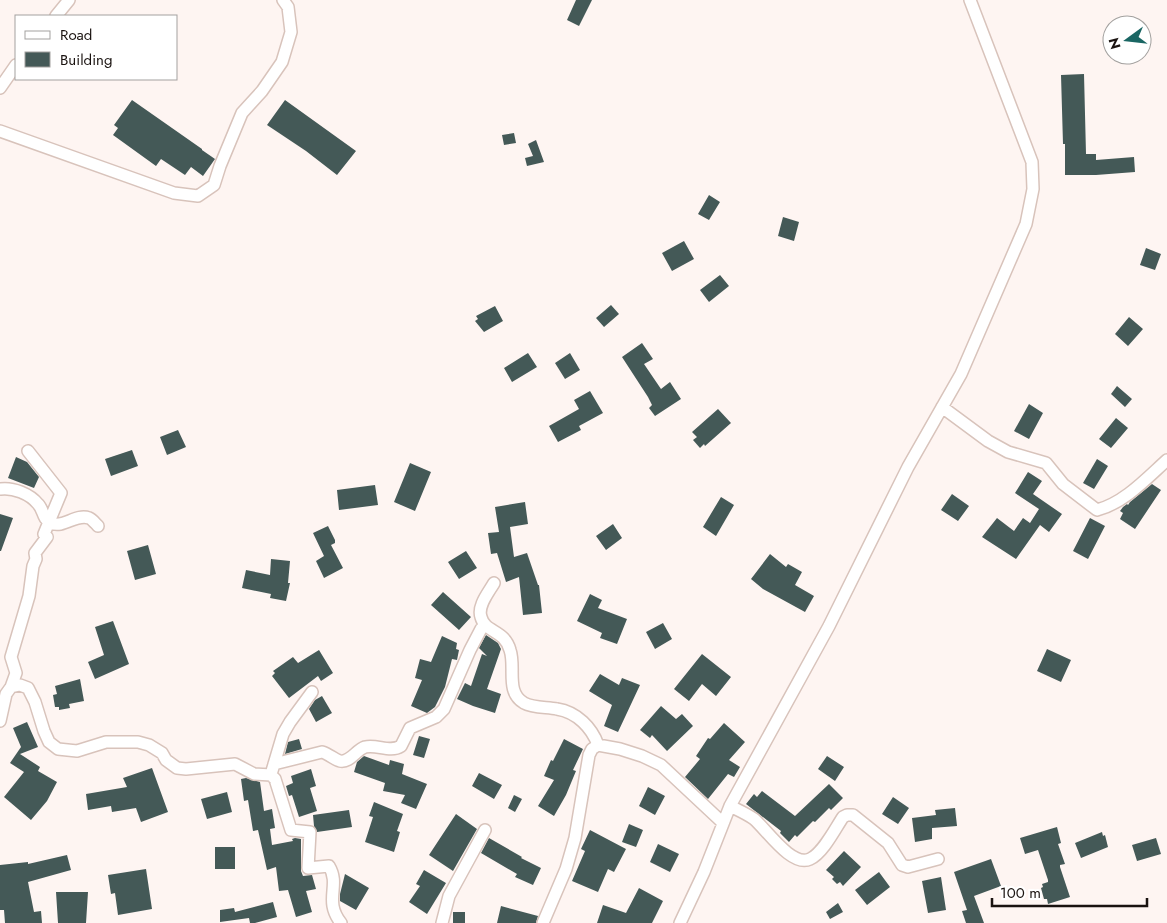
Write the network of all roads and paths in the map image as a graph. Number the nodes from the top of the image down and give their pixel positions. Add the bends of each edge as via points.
1 (69, 0) edge
2 (283, 0) edge
3 (970, 0) edge
4 (57, 15) edge
5 (15, 66) edge
6 (0, 88) edge
7 (0, 131) edge
8 (942, 406) junction
9 (28, 451) dead end
10 (1167, 460) edge
11 (0, 489) edge
12 (49, 522) junction
13 (98, 526) dead end
14 (494, 583) dead end
15 (485, 626) junction
16 (11, 687) junction
17 (312, 692) dead end
18 (0, 721) edge
19 (598, 746) junction
20 (272, 770) junction
21 (730, 806) junction
22 (722, 823) junction
23 (485, 830) dead end
24 (938, 859) dead end
25 (341, 923) edge
26 (442, 923) edge
27 (543, 923) edge
28 (680, 923) edge

1 - 4 street
2 - 7 street via 288,7 291,32 282,62 242,113 214,185 198,196 174,193
3 - 8 street via 1032,162 1033,189 1026,224 1009,268 961,374
5 - 6 street
8 - 10 street via 1008,452 1046,463 1063,484 1097,510 1108,507 1130,492
8 - 21 street via 829,626
9 - 12 street via 62,492
11 - 12 street via 24,493 39,504 42,515
12 - 13 street via 55,524 78,517 89,518
12 - 16 street via 44,534 47,537 35,553 29,596 11,657 16,673
14 - 15 street via 481,607 480,617
15 - 19 street via 501,634 508,644 513,658 513,692 523,703 571,714 594,733
15 - 20 street via 444,709 436,717 410,728 401,746 392,750 364,747 344,761 322,752
16 - 18 street via 6,694
16 - 20 street via 20,685 28,688 49,742 58,749 78,751 106,742 138,742 162,753 177,768 235,764 254,774
17 - 20 street via 283,734
19 - 22 street via 620,749 661,765
19 - 27 street via 589,755 576,838
20 - 25 street via 291,830 310,832 308,868 329,866 332,871 335,882 332,907
21 - 22 street
21 - 24 street via 753,818 794,858 812,859 844,817 853,815 888,843 902,865
22 - 28 street
23 - 26 street via 449,896

